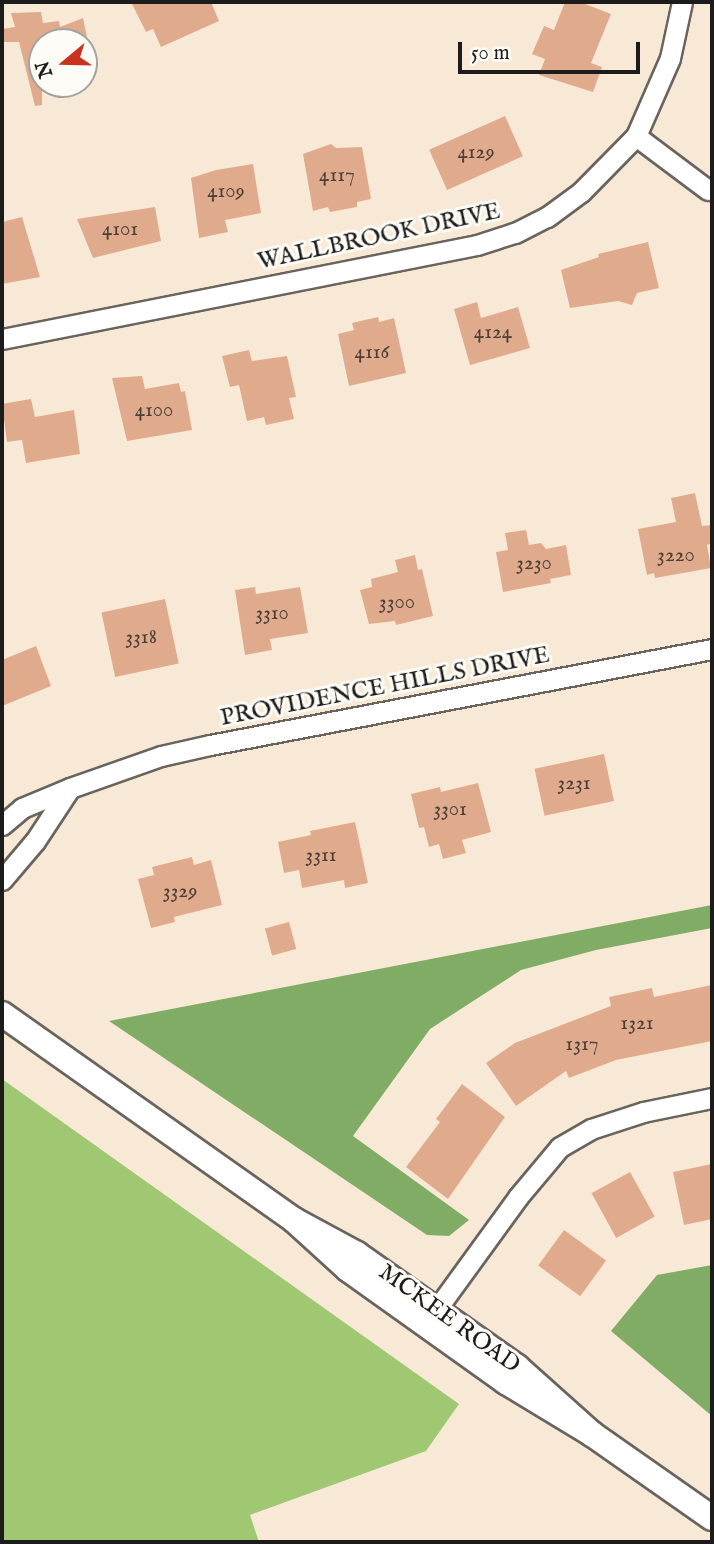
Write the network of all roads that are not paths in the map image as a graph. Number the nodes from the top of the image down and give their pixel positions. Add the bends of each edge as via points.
1 (682, 2) edge
2 (636, 136) junction
3 (708, 190) dead end
4 (2, 339) edge
5 (712, 649) edge
6 (70, 788) junction
7 (2, 825) edge
8 (2, 880) edge
9 (2, 1014) edge
10 (712, 1098) edge
11 (294, 1220) junction
12 (436, 1310) junction
13 (592, 1434) junction
14 (712, 1518) edge

1 - 2 street, WALLBROOK DRIVE via 670,58
2 - 3 street
2 - 4 street, WALLBROOK DRIVE via 581,192 515,233 477,245
5 - 6 street, PROVIDENCE HILLS DRIVE via 210,745 161,756
6 - 7 street, PROVIDENCE HILLS DRIVE via 22,807
6 - 8 street
9 - 11 street, MCKEE ROAD
10 - 12 street via 625,1118 591,1129 560,1147
11 - 12 street, MCKEE ROAD via 357,1254
11 - 13 street, MCKEE ROAD via 360,1278 506,1382
12 - 13 street, MCKEE ROAD via 517,1367
13 - 14 street, MCKEE ROAD

